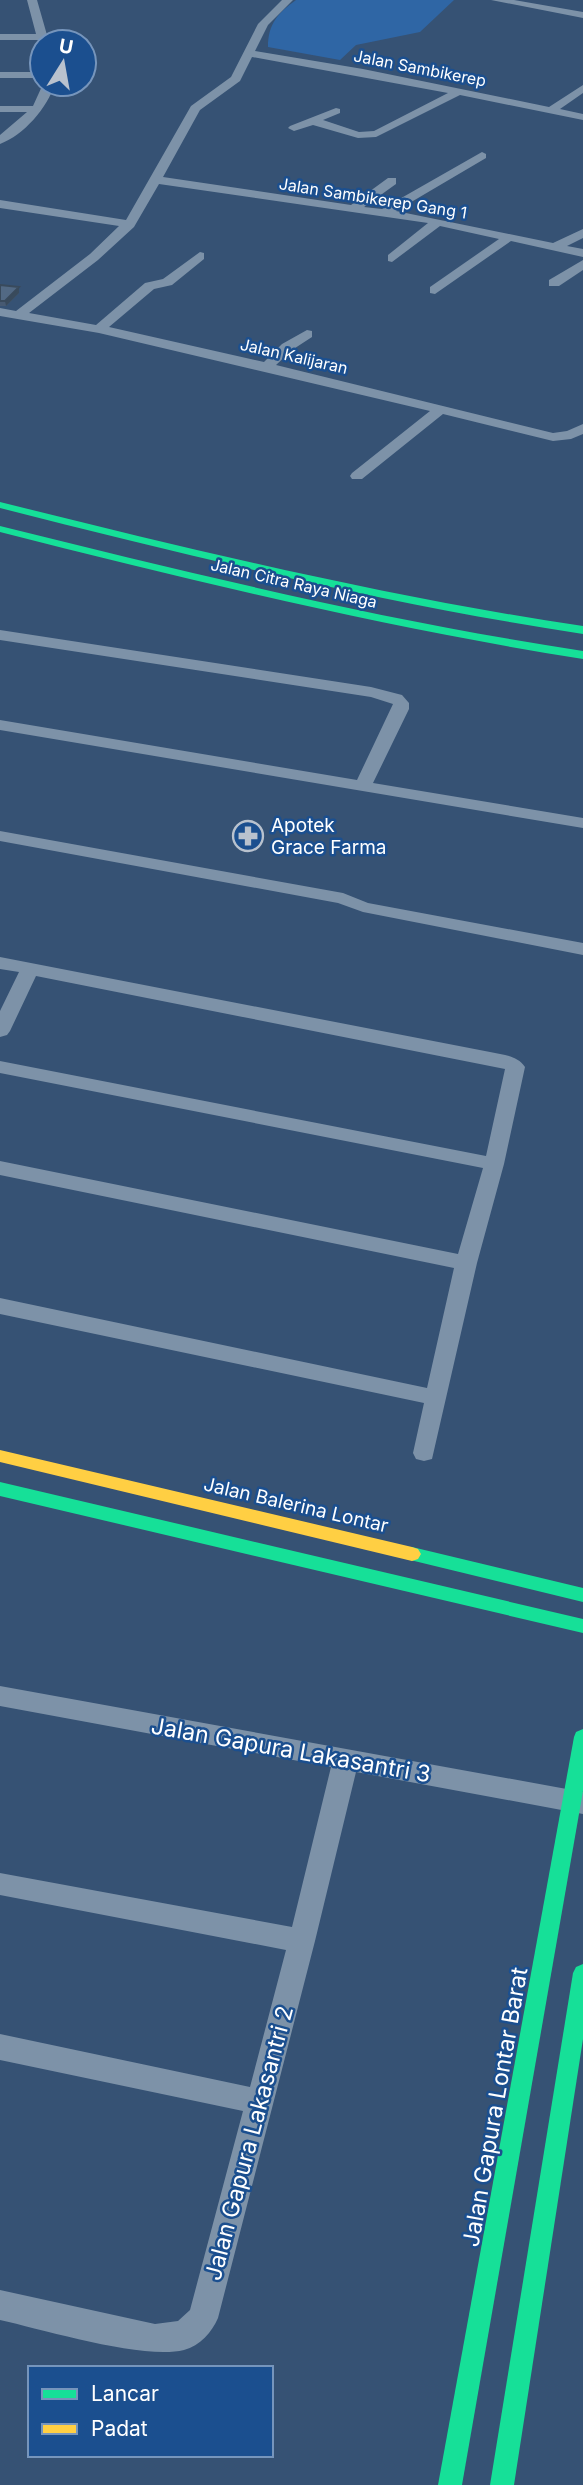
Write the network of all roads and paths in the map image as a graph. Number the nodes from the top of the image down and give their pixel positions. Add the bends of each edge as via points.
1 (32, 0) edge
2 (288, 0) edge
3 (496, 0) edge
4 (583, 15) edge
5 (40, 28) edge
6 (0, 37) edge
7 (28, 39) edge
8 (250, 53) junction
9 (0, 75) edge
10 (28, 75) edge
11 (583, 88) edge
12 (458, 92) junction
13 (44, 98) edge
14 (36, 109) junction
15 (0, 110) edge
16 (551, 110) junction
17 (335, 111) dead end
18 (583, 117) edge
19 (313, 121) junction
20 (294, 128) dead end
21 (0, 141) edge
22 (482, 156) dead end
23 (156, 180) junction
24 (392, 181) dead end
25 (0, 205) edge
26 (352, 210) junction
27 (383, 214) junction
28 (437, 222) junction
29 (130, 224) junction
30 (583, 233) edge
31 (509, 237) junction
32 (554, 247) junction
33 (583, 254) edge
34 (200, 256) dead end
35 (391, 258) dead end
36 (583, 263) edge
37 (554, 283) dead end
38 (435, 290) dead end
39 (0, 312) edge
40 (20, 314) junction
41 (99, 329) junction
42 (307, 334) dead end
43 (267, 367) junction
44 (441, 409) junction
45 (583, 428) edge
46 (357, 475) dead end
47 (0, 505) edge
48 (0, 529) edge
49 (417, 605) junction
50 (405, 626) junction
51 (583, 630) edge
52 (0, 635) edge
53 (583, 655) edge
54 (0, 725) edge
55 (363, 785) junction
56 (583, 823) edge
57 (0, 836) edge
58 (343, 898) junction
59 (583, 934) edge
60 (583, 949) edge
61 (0, 963) edge
62 (30, 968) junction
63 (0, 1031) edge
64 (0, 1067) edge
65 (494, 1164) junction
66 (0, 1168) edge
67 (466, 1263) junction
68 (0, 1306) edge
69 (436, 1398) junction
70 (424, 1453) dead end
71 (0, 1456) edge
72 (0, 1489) edge
73 (583, 1595) edge
74 (583, 1626) edge
75 (0, 1696) edge
76 (583, 1737) edge
77 (346, 1759) junction
78 (578, 1802) edge
79 (0, 1884) edge
80 (302, 1941) junction
81 (583, 1973) edge
82 (0, 2047) edge
83 (260, 2102) junction
84 (0, 2305) edge
85 (450, 2485) edge
86 (502, 2485) edge

1 - 5 street
2 - 8 street via 263,24
3 - 4 street
6 - 7 street
8 - 12 street, Jalan Sambikerep
8 - 23 street via 236,79 195,108
9 - 10 street
11 - 16 street
12 - 16 street, Jalan Sambikerep
12 - 19 street via 376,134 358,135
13 - 14 street
14 - 15 street
14 - 21 street
16 - 18 street, Jalan Sambikerep
17 - 19 street
19 - 20 street
22 - 27 street
23 - 26 street, Jalan Sambikerep Gang 1
23 - 29 street
24 - 26 street
25 - 29 street
26 - 27 street, Jalan Sambikerep Gang 1
27 - 28 street, Jalan Sambikerep Gang 1
28 - 31 street, Jalan Sambikerep Gang 1
28 - 35 street
29 - 40 street
30 - 32 street
31 - 32 street, Jalan Sambikerep Gang 1
31 - 38 street
32 - 33 street, Jalan Sambikerep Gang 1
33 - 36 street via 579,260
34 - 41 street via 167,282 152,285
36 - 37 street
39 - 40 street, Jalan Kalijaran
40 - 41 street, Jalan Kalijaran
41 - 43 street, Jalan Kalijaran
42 - 43 street
43 - 44 street, Jalan Kalijaran
44 - 45 street, Jalan Kalijaran via 560,437
44 - 46 street
47 - 49 street, Jalan Citra Raya Niaga
48 - 50 street, Jalan Citra Raya Niaga
49 - 50 street
49 - 51 street, Jalan Citra Raya Niaga
50 - 53 street, Jalan Citra Raya Niaga
52 - 55 street via 396,698 401,709
54 - 55 street
55 - 56 street
57 - 58 street
58 - 59 street via 397,901
58 - 60 street via 363,907
61 - 62 street
62 - 63 street
62 - 65 street via 509,1062 516,1067
64 - 65 street
65 - 67 street
66 - 67 street
67 - 69 street
68 - 69 street
69 - 70 street
71 - 73 street, Jalan Balerina Lontar
72 - 74 street
75 - 77 street, Jalan Gapura Lakasantri 3
76 - 78 street, Jalan Gapura Lontar Barat
77 - 78 street, Jalan Gapura Lakasantri 3
77 - 80 street, Jalan Gapura Lakasantri 2
78 - 85 street, Jalan Gapura Lontar Barat
79 - 80 street
80 - 83 street, Jalan Gapura Lakasantri 2
81 - 86 street
82 - 83 street
83 - 84 street, Jalan Gapura Lakasantri 2 via 203,2318 196,2327 173,2339 155,2339

